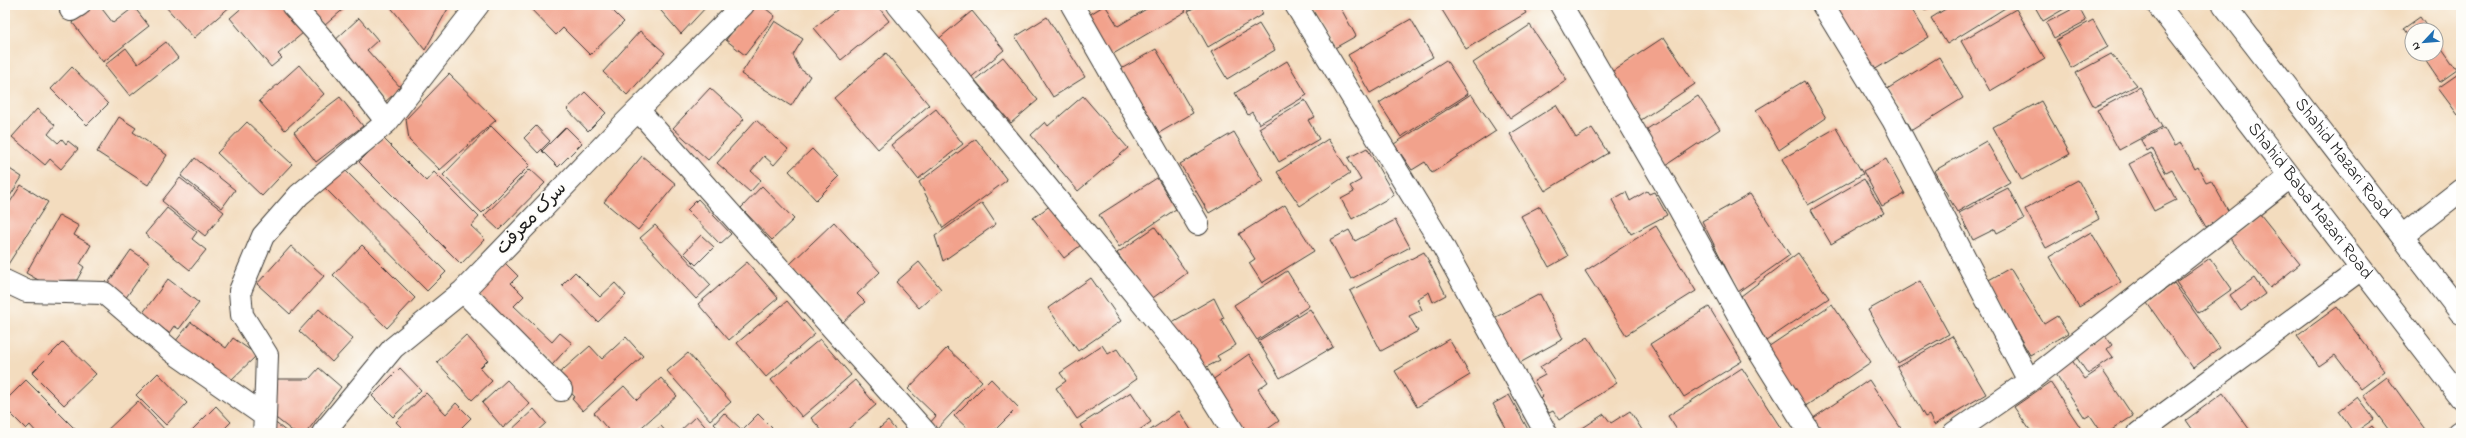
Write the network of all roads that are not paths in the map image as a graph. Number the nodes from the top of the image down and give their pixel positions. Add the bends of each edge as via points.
1 (292, 5) edge
2 (478, 5) edge
3 (743, 5) edge
4 (898, 5) edge
5 (1072, 5) edge
6 (1296, 5) edge
7 (1561, 5) edge
8 (1823, 5) edge
9 (2158, 5) edge
10 (2224, 5) edge
11 (638, 110) junction
12 (387, 122) junction
13 (2290, 177) junction
14 (2461, 190) edge
15 (1198, 224) dead end
16 (2402, 236) junction
17 (2361, 269) junction
18 (5, 282) edge
19 (463, 291) junction
20 (2461, 313) edge
21 (2029, 381) junction
22 (561, 390) dead end
23 (2461, 398) edge
24 (264, 425) edge
25 (2461, 431) edge
26 (323, 433) edge
27 (926, 433) edge
28 (1234, 433) edge
29 (1546, 433) edge
30 (1810, 433) edge
31 (1954, 433) edge
32 (2139, 433) edge
33 (2458, 433) edge

1 - 12 street via 319,35
2 - 12 street
3 - 11 street, سرک معرفت
4 - 28 street via 1187,358
5 - 15 street
6 - 29 street via 1440,241
7 - 30 street via 1755,345
8 - 21 street via 1893,120
9 - 13 street, Shahid Baba Mazari Road
10 - 16 street, Shahid Mazari Road
11 - 19 street, سرک معرفت
11 - 27 street
12 - 24 street via 299,195 262,236 240,291 242,314 267,355
13 - 17 street, Shahid Baba Mazari Road
13 - 21 street
14 - 16 street
16 - 20 street, Shahid Mazari Road
17 - 23 street, Shahid Baba Mazari Road
17 - 32 street
18 - 24 street via 26,291 104,293
19 - 22 street
19 - 26 street, سرک معرفت via 393,348
21 - 31 street
25 - 33 street

